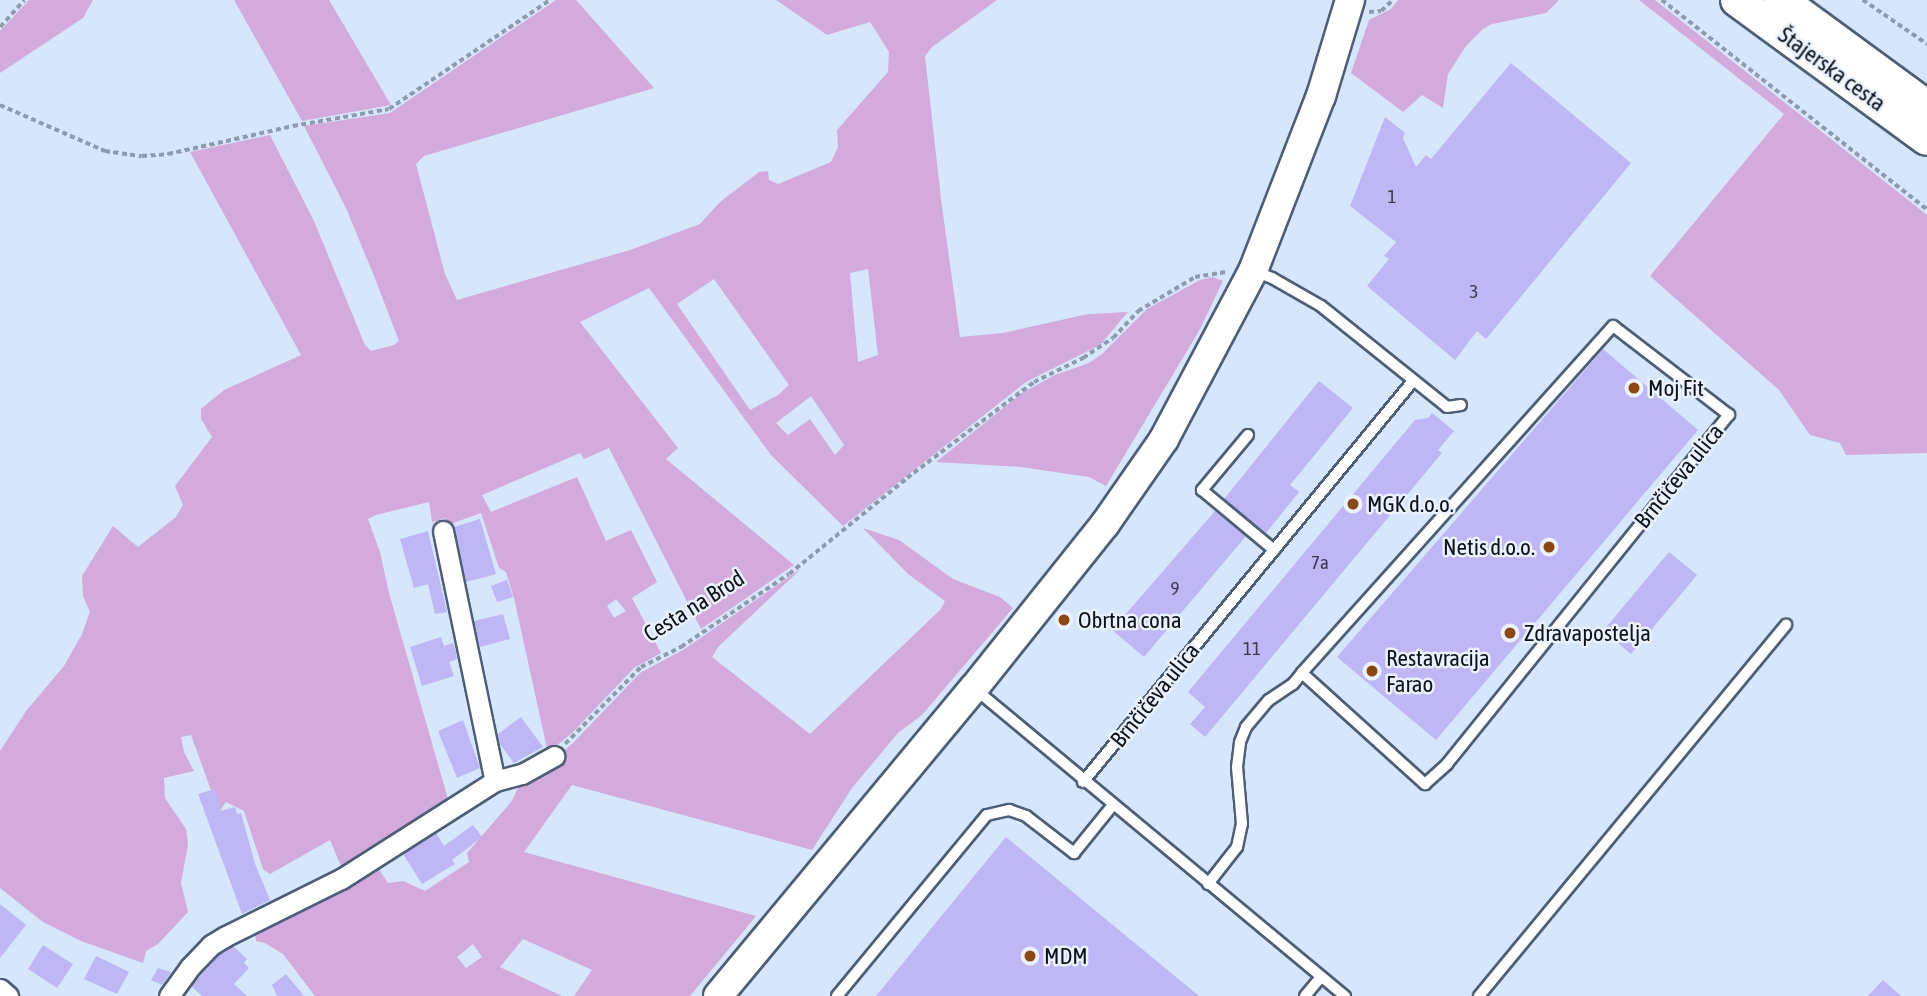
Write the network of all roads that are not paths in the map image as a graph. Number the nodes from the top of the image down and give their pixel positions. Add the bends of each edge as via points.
1 (1350, 0) edge
2 (1737, 0) edge
3 (1781, 0) edge
4 (1927, 107) edge
5 (1927, 139) edge
6 (1253, 271) junction
7 (1413, 381) junction
8 (1461, 405) dead end
9 (1248, 435) dead end
10 (443, 531) dead end
11 (1274, 550) junction
12 (1786, 625) dead end
13 (1302, 673) junction
14 (974, 688) junction
15 (554, 756) road end
16 (495, 781) junction
17 (1083, 782) junction
18 (1112, 806) junction
19 (1208, 884) junction
20 (1321, 977) junction
21 (0, 989) edge
22 (8, 996) edge
23 (169, 996) edge
24 (718, 996) edge
25 (837, 996) edge
26 (1305, 996) edge
27 (1345, 996) edge
28 (1479, 996) edge

1 - 6 street via 1321,96
2 - 5 main road, Štajerska cesta
3 - 4 main road, Štajerska cesta
6 - 7 lane via 1321,306
6 - 14 street via 1211,354 1133,486
7 - 8 lane via 1447,407
7 - 11 lane, Brnčičeva ulica
9 - 11 lane via 1202,490
10 - 16 street
11 - 17 lane, Brnčičeva ulica
12 - 28 lane
13 - 13 lane, Brnčičeva ulica via 1613,326 1729,415 1447,764 1425,784
13 - 19 lane, Brnčičeva ulica via 1246,727 1237,767 1242,824 1237,847
14 - 17 lane
14 - 24 street
15 - 16 street via 522,774
16 - 23 street via 341,879 211,946
17 - 18 lane
18 - 19 lane
18 - 25 lane via 1074,853 1026,816 1009,810 987,815
19 - 20 lane
20 - 26 lane
20 - 27 lane
21 - 22 street

